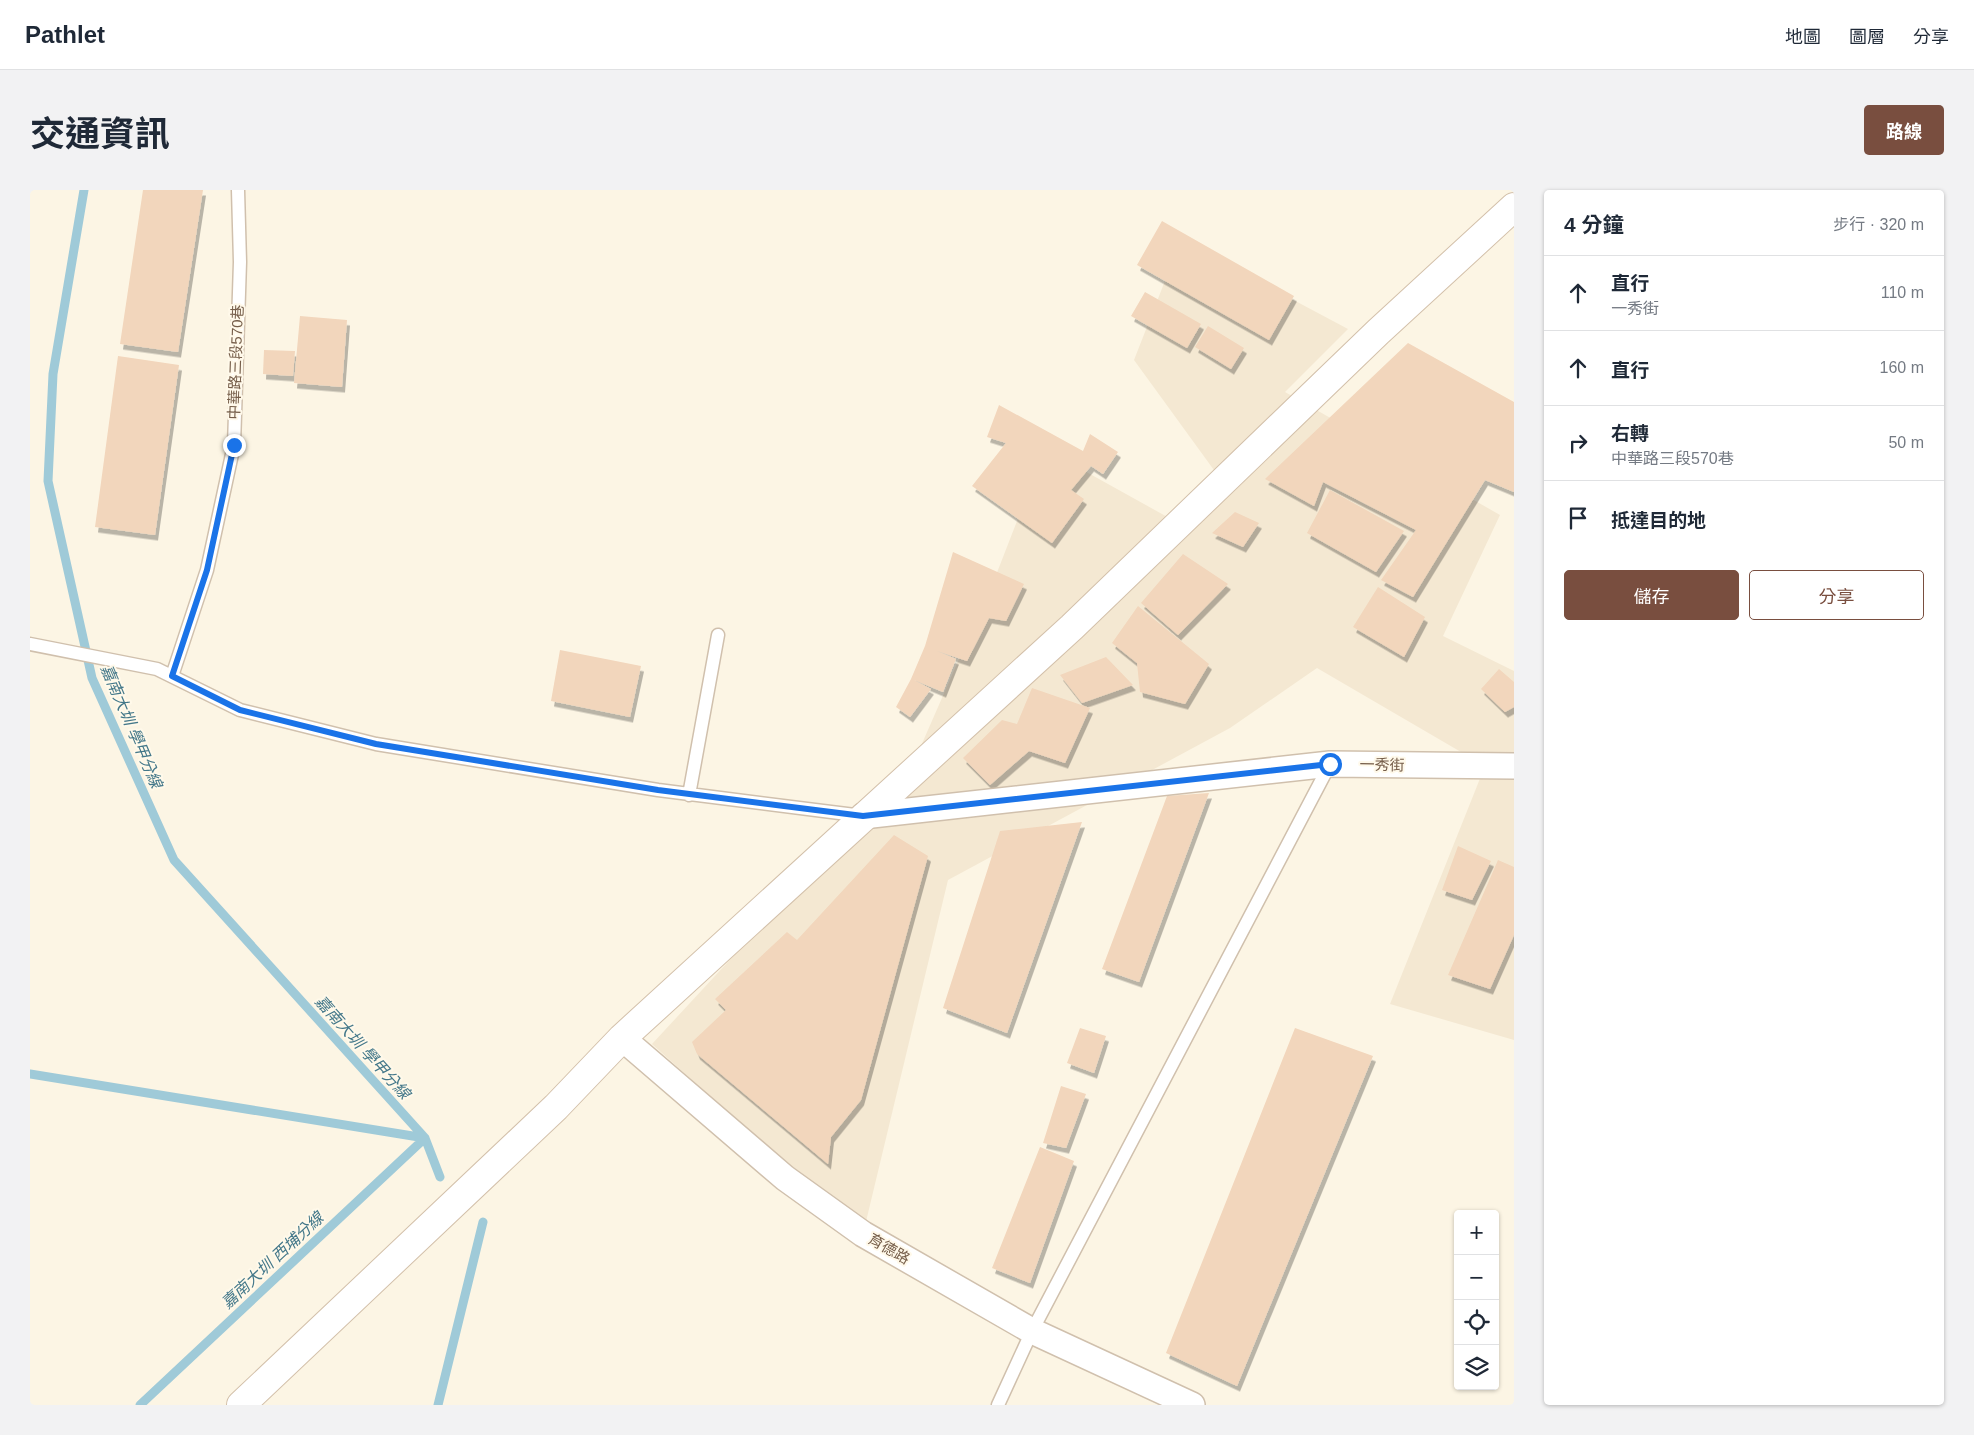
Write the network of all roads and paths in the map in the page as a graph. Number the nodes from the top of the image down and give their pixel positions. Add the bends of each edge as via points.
1 (238, 190) edge
2 (1514, 207) edge
3 (718, 635) dead end
4 (30, 644) edge
5 (172, 676) junction
6 (1330, 764) junction
7 (1514, 766) edge
8 (690, 795) junction
9 (863, 816) junction
10 (622, 1038) junction
11 (1032, 1332) junction
12 (241, 1405) edge
13 (998, 1405) edge
14 (1192, 1405) edge

1 - 5 lane, 中華路三段570巷 via 240,262 234,445 207,570
2 - 9 main road via 1378,332 1072,627
3 - 8 lane
4 - 5 lane via 157,669
5 - 8 lane via 240,710 376,744
6 - 7 street, 一秀街
6 - 9 street, 一秀街
6 - 11 lane
8 - 9 lane
9 - 10 main road
10 - 11 street, 育德路 via 785,1178 863,1234
10 - 12 main road via 556,1107
11 - 13 lane
11 - 14 street, 育德路

